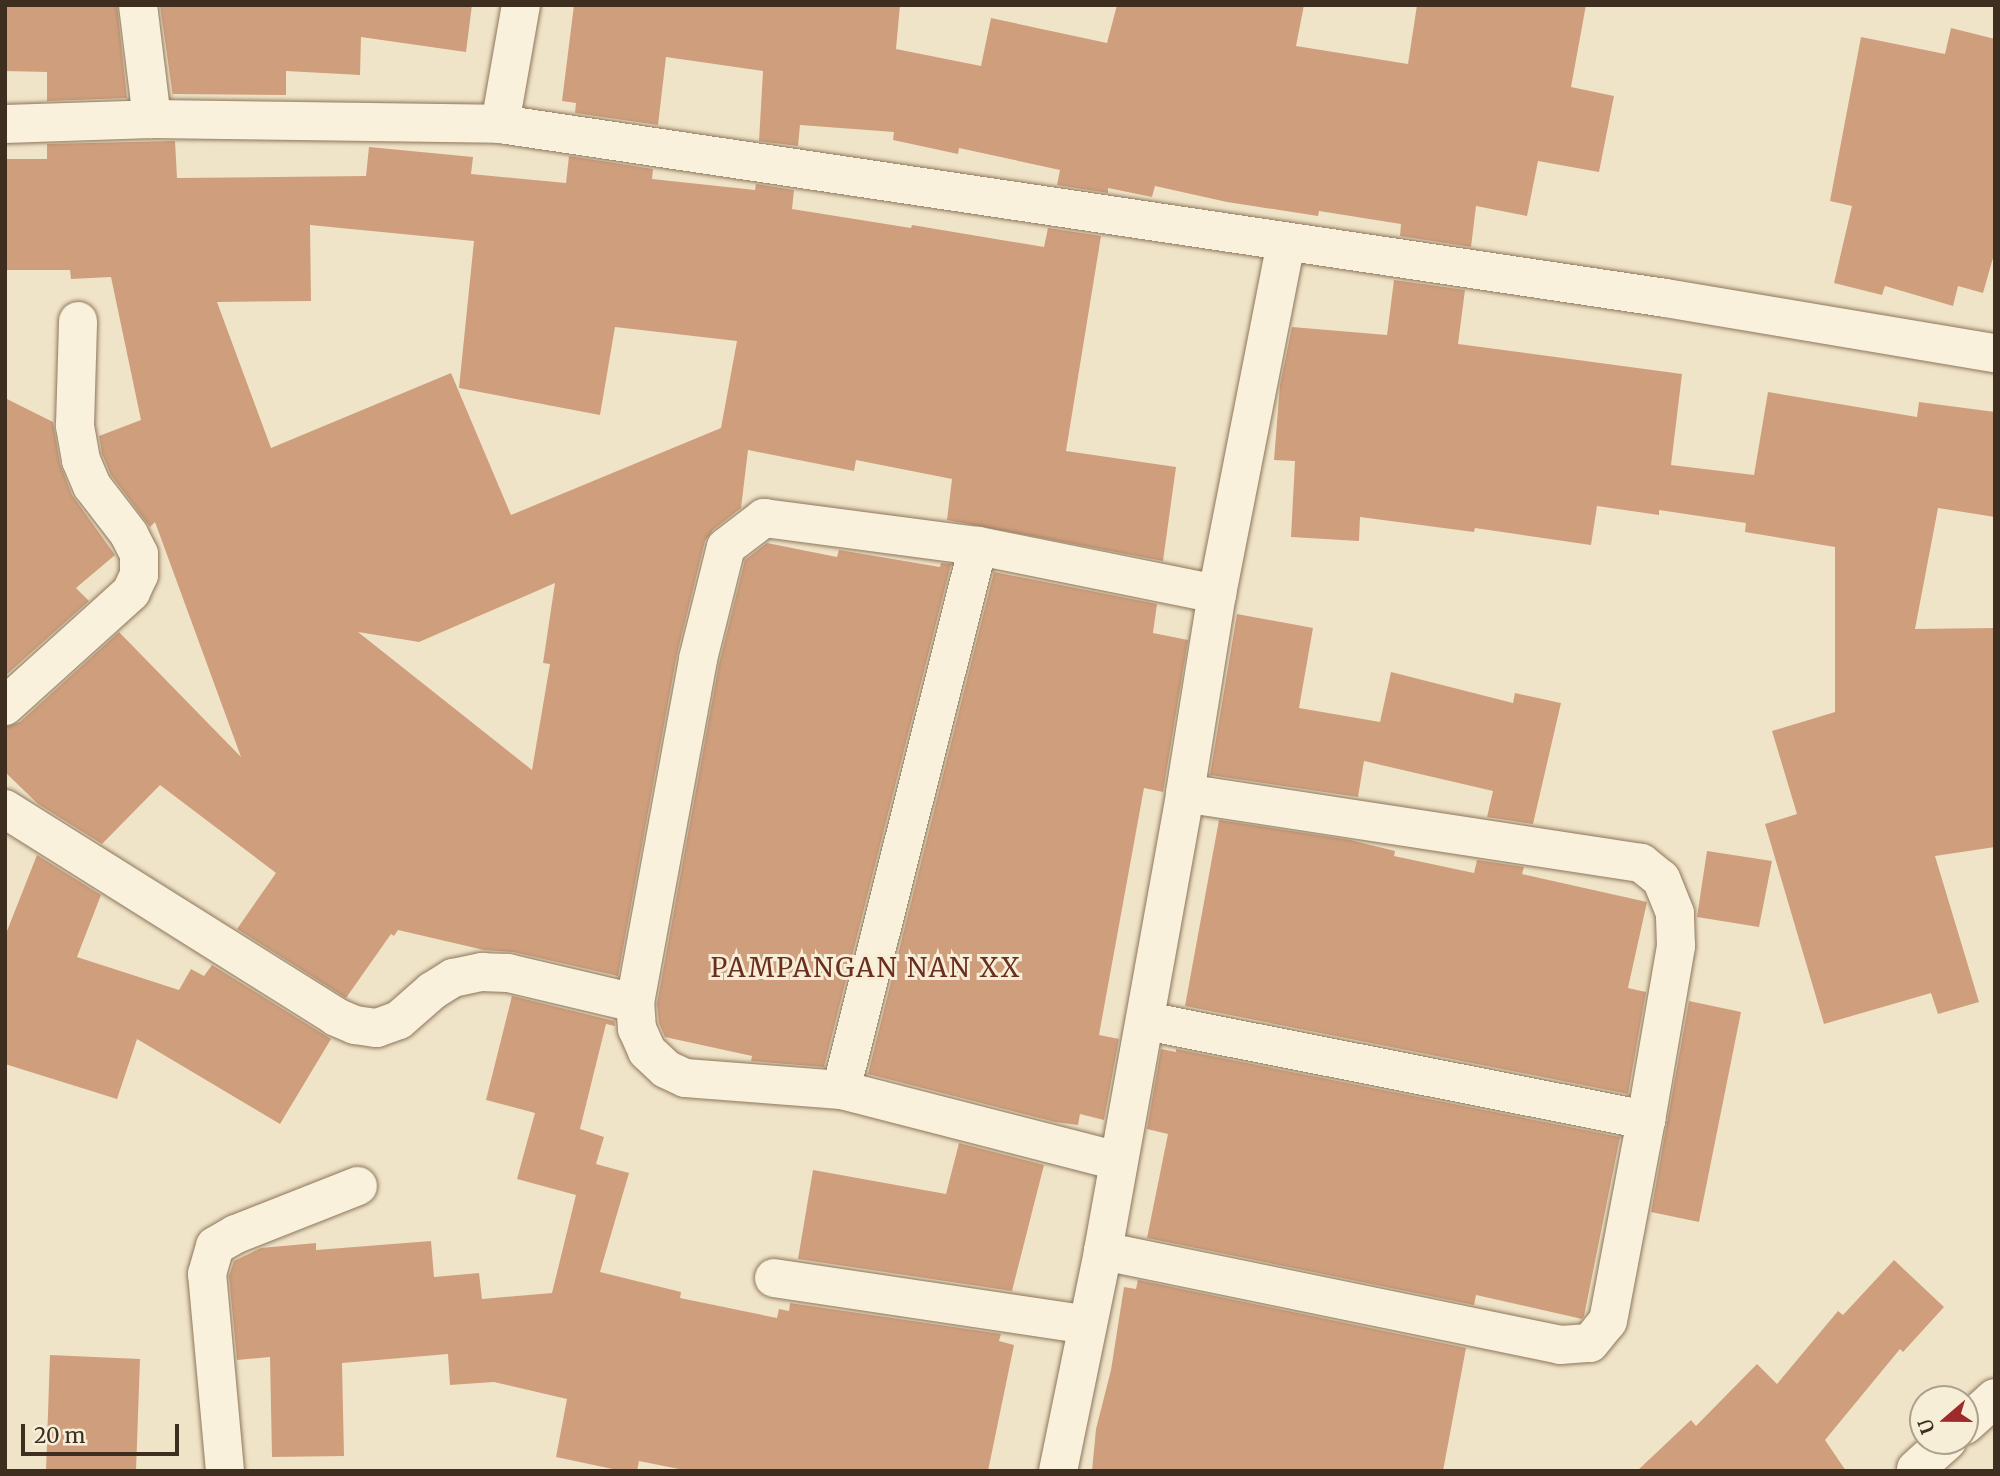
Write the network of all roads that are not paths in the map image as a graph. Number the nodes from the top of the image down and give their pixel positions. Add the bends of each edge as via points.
1 (138, 5) edge
2 (522, 5) edge
3 (152, 119) junction
4 (5, 124) edge
5 (500, 124) junction
6 (1286, 242) junction
7 (78, 321) dead end
8 (1995, 353) edge
9 (978, 546) junction
10 (1217, 594) junction
11 (5, 706) edge
12 (1185, 793) junction
13 (5, 809) edge
14 (635, 1003) junction
15 (1146, 1021) junction
16 (841, 1090) junction
17 (1646, 1121) junction
18 (1118, 1161) junction
19 (358, 1186) dead end
20 (1103, 1251) junction
21 (774, 1278) dead end
22 (1088, 1325) junction
23 (1995, 1398) edge
24 (1979, 1412) edge
25 (1932, 1455) edge
26 (1916, 1470) edge
27 (225, 1471) edge
28 (1058, 1471) edge

1 - 3 street
2 - 5 street
3 - 4 street
3 - 5 street
5 - 6 street
6 - 8 street
6 - 10 street
7 - 11 street via 75,425 81,460 92,486 129,534 139,554 139,575 131,592
9 - 10 street
9 - 14 street via 764,518 726,547 698,659
9 - 16 street
10 - 12 street
12 - 15 street
12 - 17 street via 1641,863 1661,879 1671,902 1676,946
13 - 14 street via 355,1025 377,1028 399,1020 453,978 482,972 508,973
14 - 16 street via 637,1029 647,1051 666,1069 685,1078
15 - 17 street
15 - 18 street
16 - 18 street
17 - 20 street via 1608,1321 1590,1343 1560,1345
18 - 20 street
19 - 27 street via 236,1234 215,1247 207,1274
20 - 22 street
21 - 22 street
22 - 28 street
23 - 24 street
25 - 26 street

